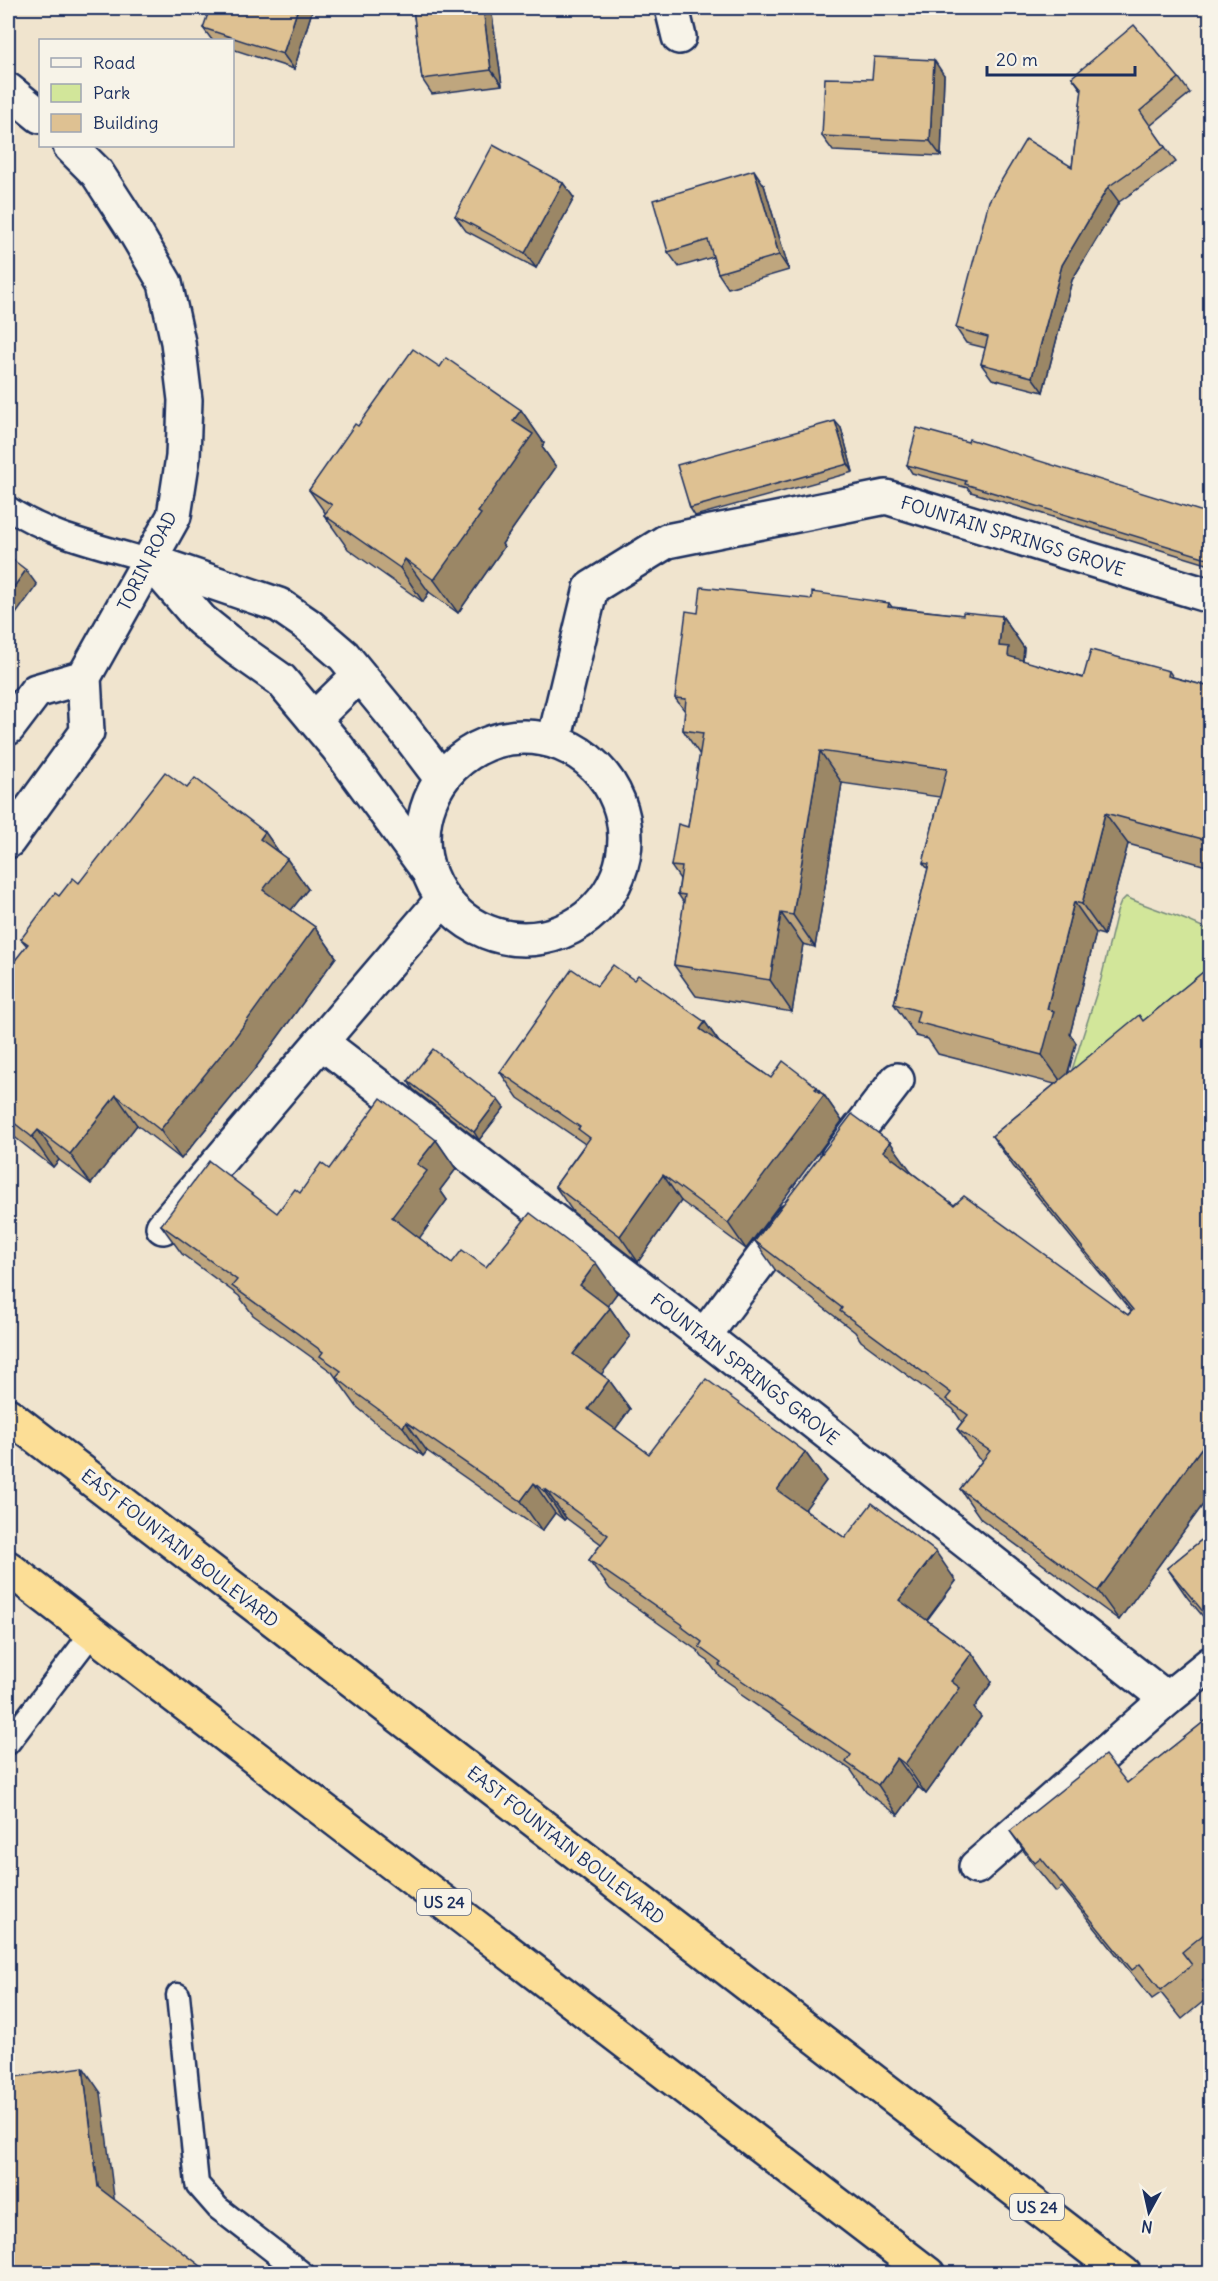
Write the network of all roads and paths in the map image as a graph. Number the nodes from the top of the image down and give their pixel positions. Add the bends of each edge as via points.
1 (8, 90) edge
2 (39, 116) edge
3 (71, 147) edge
4 (8, 508) edge
5 (150, 561) junction
6 (1210, 596) edge
7 (359, 675) junction
8 (84, 677) junction
9 (314, 719) junction
10 (8, 728) edge
11 (554, 741) junction
12 (441, 778) junction
13 (8, 841) edge
14 (427, 869) junction
15 (443, 899) junction
16 (321, 1042) junction
17 (897, 1080) dead end
18 (163, 1227) edge
19 (704, 1336) junction
20 (8, 1415) edge
21 (10, 1577) edge
22 (92, 1633) junction
23 (1210, 1664) edge
24 (1167, 1699) junction
25 (8, 1743) edge
26 (976, 1867) dead end
27 (178, 1995) dead end
28 (303, 2274) edge
29 (928, 2274) edge
30 (1124, 2274) edge

1 - 2 street
3 - 5 street, TORIN ROAD via 97,173 165,283 178,342 184,400 183,457 174,516
4 - 5 lane via 45,529
5 - 7 street via 279,605 308,624
5 - 8 street, TORIN ROAD
5 - 9 street via 201,620 281,680
6 - 11 street, FOUNTAIN SPRINGS GROVE via 886,497 667,541 591,588
7 - 9 street
7 - 12 street
8 - 10 street via 36,691
8 - 13 street via 87,732
9 - 14 street
11 - 12 street via 507,737 485,744 455,762
11 - 15 street via 582,754 603,773 619,800 624,855 615,885 601,907 576,925 552,935 516,938 493,934 472,923
12 - 14 street via 426,810 422,834
14 - 15 street
15 - 16 street
16 - 18 street
16 - 19 street, FOUNTAIN SPRINGS GROVE
17 - 19 street
19 - 24 street, FOUNTAIN SPRINGS GROVE
20 - 30 highway, EAST FOUNTAIN BOULEVARD / US 24
21 - 22 highway, US 24
22 - 25 lane
22 - 29 highway, US 24
23 - 24 street
24 - 26 street
27 - 28 lane via 196,2184 218,2208

